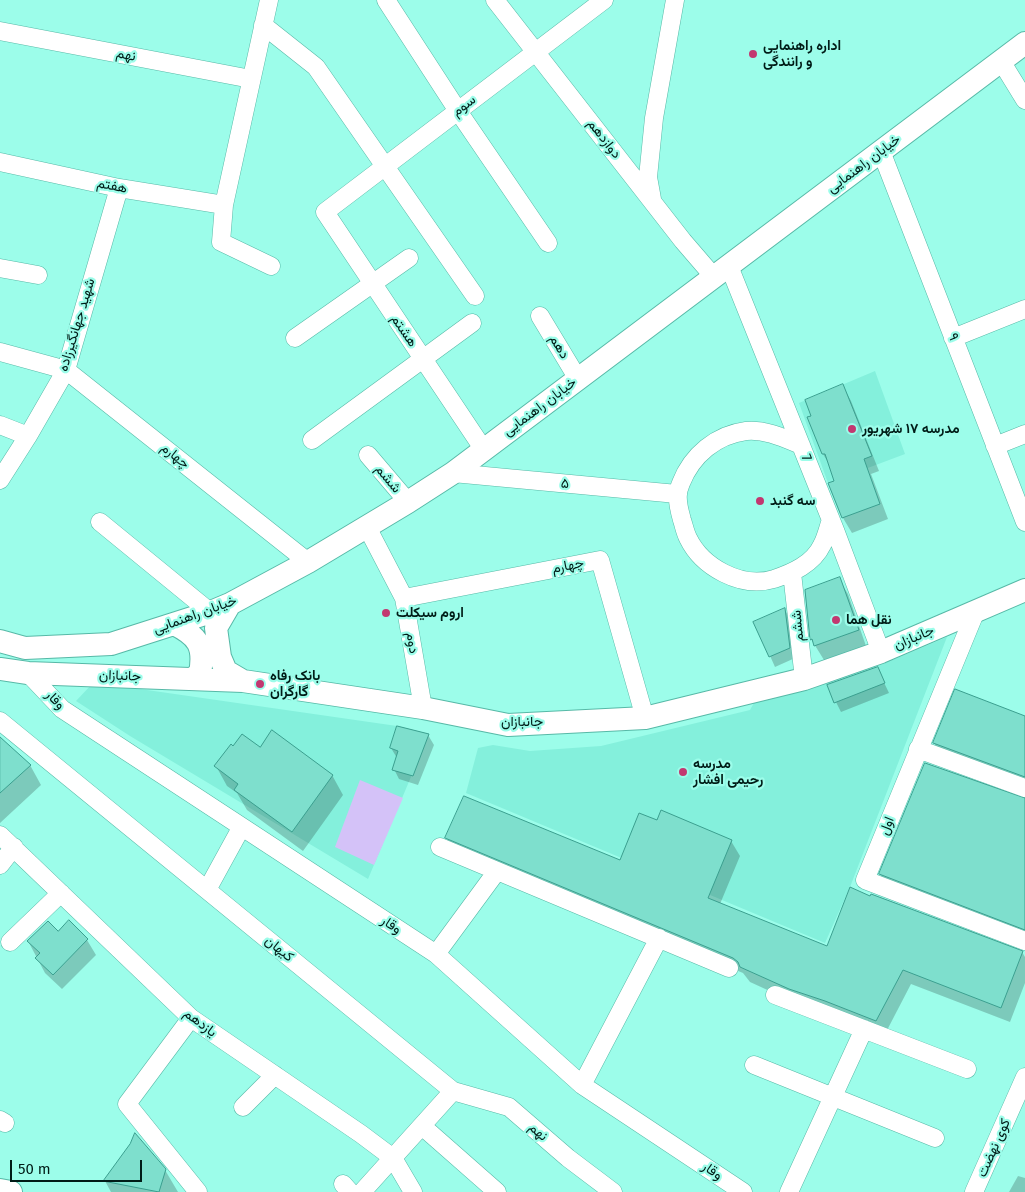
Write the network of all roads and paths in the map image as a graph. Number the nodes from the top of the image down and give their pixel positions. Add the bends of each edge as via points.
1 (269, 0) edge
2 (386, 0) edge
3 (495, 0) edge
4 (604, 0) edge
5 (674, 0) edge
6 (263, 25) junction
7 (0, 31) edge
8 (1025, 43) edge
9 (536, 52) junction
10 (1001, 61) junction
11 (251, 79) junction
12 (1025, 100) edge
13 (458, 111) junction
14 (881, 151) junction
15 (0, 162) edge
16 (385, 166) junction
17 (119, 188) junction
18 (653, 202) junction
19 (224, 205) junction
20 (325, 212) joint
21 (548, 243) dead end
22 (409, 258) dead end
23 (271, 266) dead end
24 (0, 268) edge
25 (722, 271) junction
26 (38, 275) dead end
27 (373, 284) junction
28 (475, 296) dead end
29 (1025, 309) edge
30 (540, 316) dead end
31 (472, 323) dead end
32 (295, 338) dead end
33 (953, 338) junction
34 (0, 352) edge
35 (424, 360) junction
36 (66, 370) junction
37 (578, 379) junction
38 (0, 425) edge
39 (1025, 434) edge
40 (28, 436) junction
41 (312, 440) dead end
42 (801, 445) junction
43 (995, 446) junction
44 (484, 450) junction
45 (368, 455) dead end
46 (453, 473) junction
47 (0, 480) edge
48 (677, 494) junction
49 (408, 502) junction
50 (831, 520) junction
51 (100, 522) dead end
52 (1025, 522) edge
53 (367, 527) junction
54 (308, 562) junction
55 (792, 573) junction
56 (1025, 590) edge
57 (404, 598) junction
58 (220, 608) junction
59 (975, 613) junction
60 (174, 624) junction
61 (0, 641) edge
62 (881, 652) junction
63 (0, 669) edge
64 (28, 673) junction
65 (192, 679) junction
66 (804, 679) junction
67 (243, 681) junction
68 (422, 708) junction
69 (645, 718) junction
70 (0, 722) edge
71 (918, 749) junction
72 (1025, 788) edge
73 (242, 828) junction
74 (0, 834) edge
75 (14, 847) junction
76 (440, 847) dead end
77 (0, 865) edge
78 (497, 871) junction
79 (207, 890) junction
80 (61, 893) junction
81 (659, 938) junction
82 (1025, 941) edge
83 (10, 942) dead end
84 (436, 954) junction
85 (729, 968) dead end
86 (775, 996) dead end
87 (191, 1018) junction
88 (864, 1029) junction
89 (754, 1065) dead end
90 (968, 1069) dead end
91 (275, 1075) junction
92 (1025, 1079) edge
93 (582, 1085) junction
94 (453, 1091) junction
95 (832, 1096) junction
96 (243, 1107) dead end
97 (422, 1126) junction
98 (934, 1138) dead end
99 (393, 1158) junction
100 (0, 1190) edge
101 (11, 1192) edge
102 (198, 1192) edge
103 (362, 1192) edge
104 (413, 1192) edge
105 (497, 1192) edge
106 (613, 1192) edge
107 (743, 1192) edge
108 (789, 1192) edge
109 (974, 1192) edge

1 - 6 street
2 - 13 street
3 - 9 street, دوازدهم
4 - 9 street, سوم
5 - 18 street via 654,118 648,177
6 - 11 street
6 - 16 street via 316,67
7 - 11 street, نهم
8 - 10 main road, خیابان راهنمایی
9 - 13 street, سوم
9 - 18 street, دوازدهم
10 - 12 street
10 - 14 main road, خیابان راهنمایی
11 - 19 street
13 - 16 street, سوم
13 - 21 street
14 - 25 main road, خیابان راهنمایی
14 - 33 street, ۹
15 - 17 street, هفتم
16 - 20 street, سوم
16 - 28 street
17 - 19 street, هفتم
17 - 36 street, شهید جهانگیرزاده
18 - 25 street, دوازدهم
19 - 23 street via 221,242
20 - 27 street, هشتم
22 - 27 street
24 - 26 street
25 - 37 main road, خیابان راهنمایی
25 - 42 street, 7
27 - 32 street
27 - 35 street, هشتم
29 - 33 street
30 - 37 street, دهم
31 - 35 street
33 - 43 street, ۹
34 - 36 street
35 - 41 street
35 - 44 street, هشتم
36 - 40 street, شهید جهانگیرزاده
36 - 54 street, چهارم
37 - 44 main road, خیابان راهنمایی
38 - 40 street
39 - 43 street
40 - 47 street, شهید جهانگیرزاده
42 - 48 street via 772,434 747,431 723,437 701,451 686,470
42 - 50 street, 7
43 - 52 street, ۹
44 - 46 main road, خیابان راهنمایی
45 - 49 street, ششم
46 - 48 street, ۵
46 - 49 main road, خیابان راهنمایی
48 - 55 street via 688,538 702,558 722,573 745,580 769,580
49 - 53 main road, خیابان راهنمایی
50 - 55 street via 822,546 809,562
50 - 62 street, 7
51 - 58 street
53 - 54 main road, خیابان راهنمایی
53 - 57 street, دوم
54 - 58 main road, خیابان راهنمایی
55 - 66 street, ششم
56 - 59 main road, جانبازان
57 - 68 street, دوم
57 - 69 street, چهارم via 600,560
58 - 60 main road, خیابان راهنمایی
58 - 67 main road via 216,628 220,657 226,671
59 - 62 main road, جانبازان
59 - 71 street, اول
60 - 61 main road, خیابان راهنمایی via 111,644 25,648
60 - 65 main road via 189,632 201,648 200,673
62 - 66 main road, جانبازان
63 - 64 main road, جانبازان
64 - 65 main road, جانبازان
64 - 73 street, وقار via 62,709
65 - 67 main road, جانبازان
66 - 69 main road, جانبازان
67 - 68 main road, جانبازان
68 - 69 main road, جانبازان via 508,725
70 - 79 street, کیهان
71 - 72 street
71 - 82 street, اول via 865,880
73 - 79 street
73 - 84 street, وقار
74 - 75 street, یازدهم
75 - 77 street
75 - 80 street, یازدهم
76 - 78 street
78 - 81 street
78 - 84 street
79 - 94 street, کیهان
80 - 83 street
80 - 87 street, یازدهم
81 - 85 street
81 - 93 street
84 - 93 street, وقار
86 - 88 street
87 - 91 street, یازدهم
87 - 102 street via 127,1104
88 - 90 street
88 - 95 street
89 - 95 street
91 - 96 street
91 - 99 street, یازدهم
92 - 109 street, کوی نهضت
93 - 107 street, وقار
94 - 97 street
94 - 106 street, نهم via 509,1107
95 - 98 street
95 - 108 street
97 - 99 street
97 - 105 street
99 - 103 street
99 - 104 street, یازدهم
100 - 101 main road

